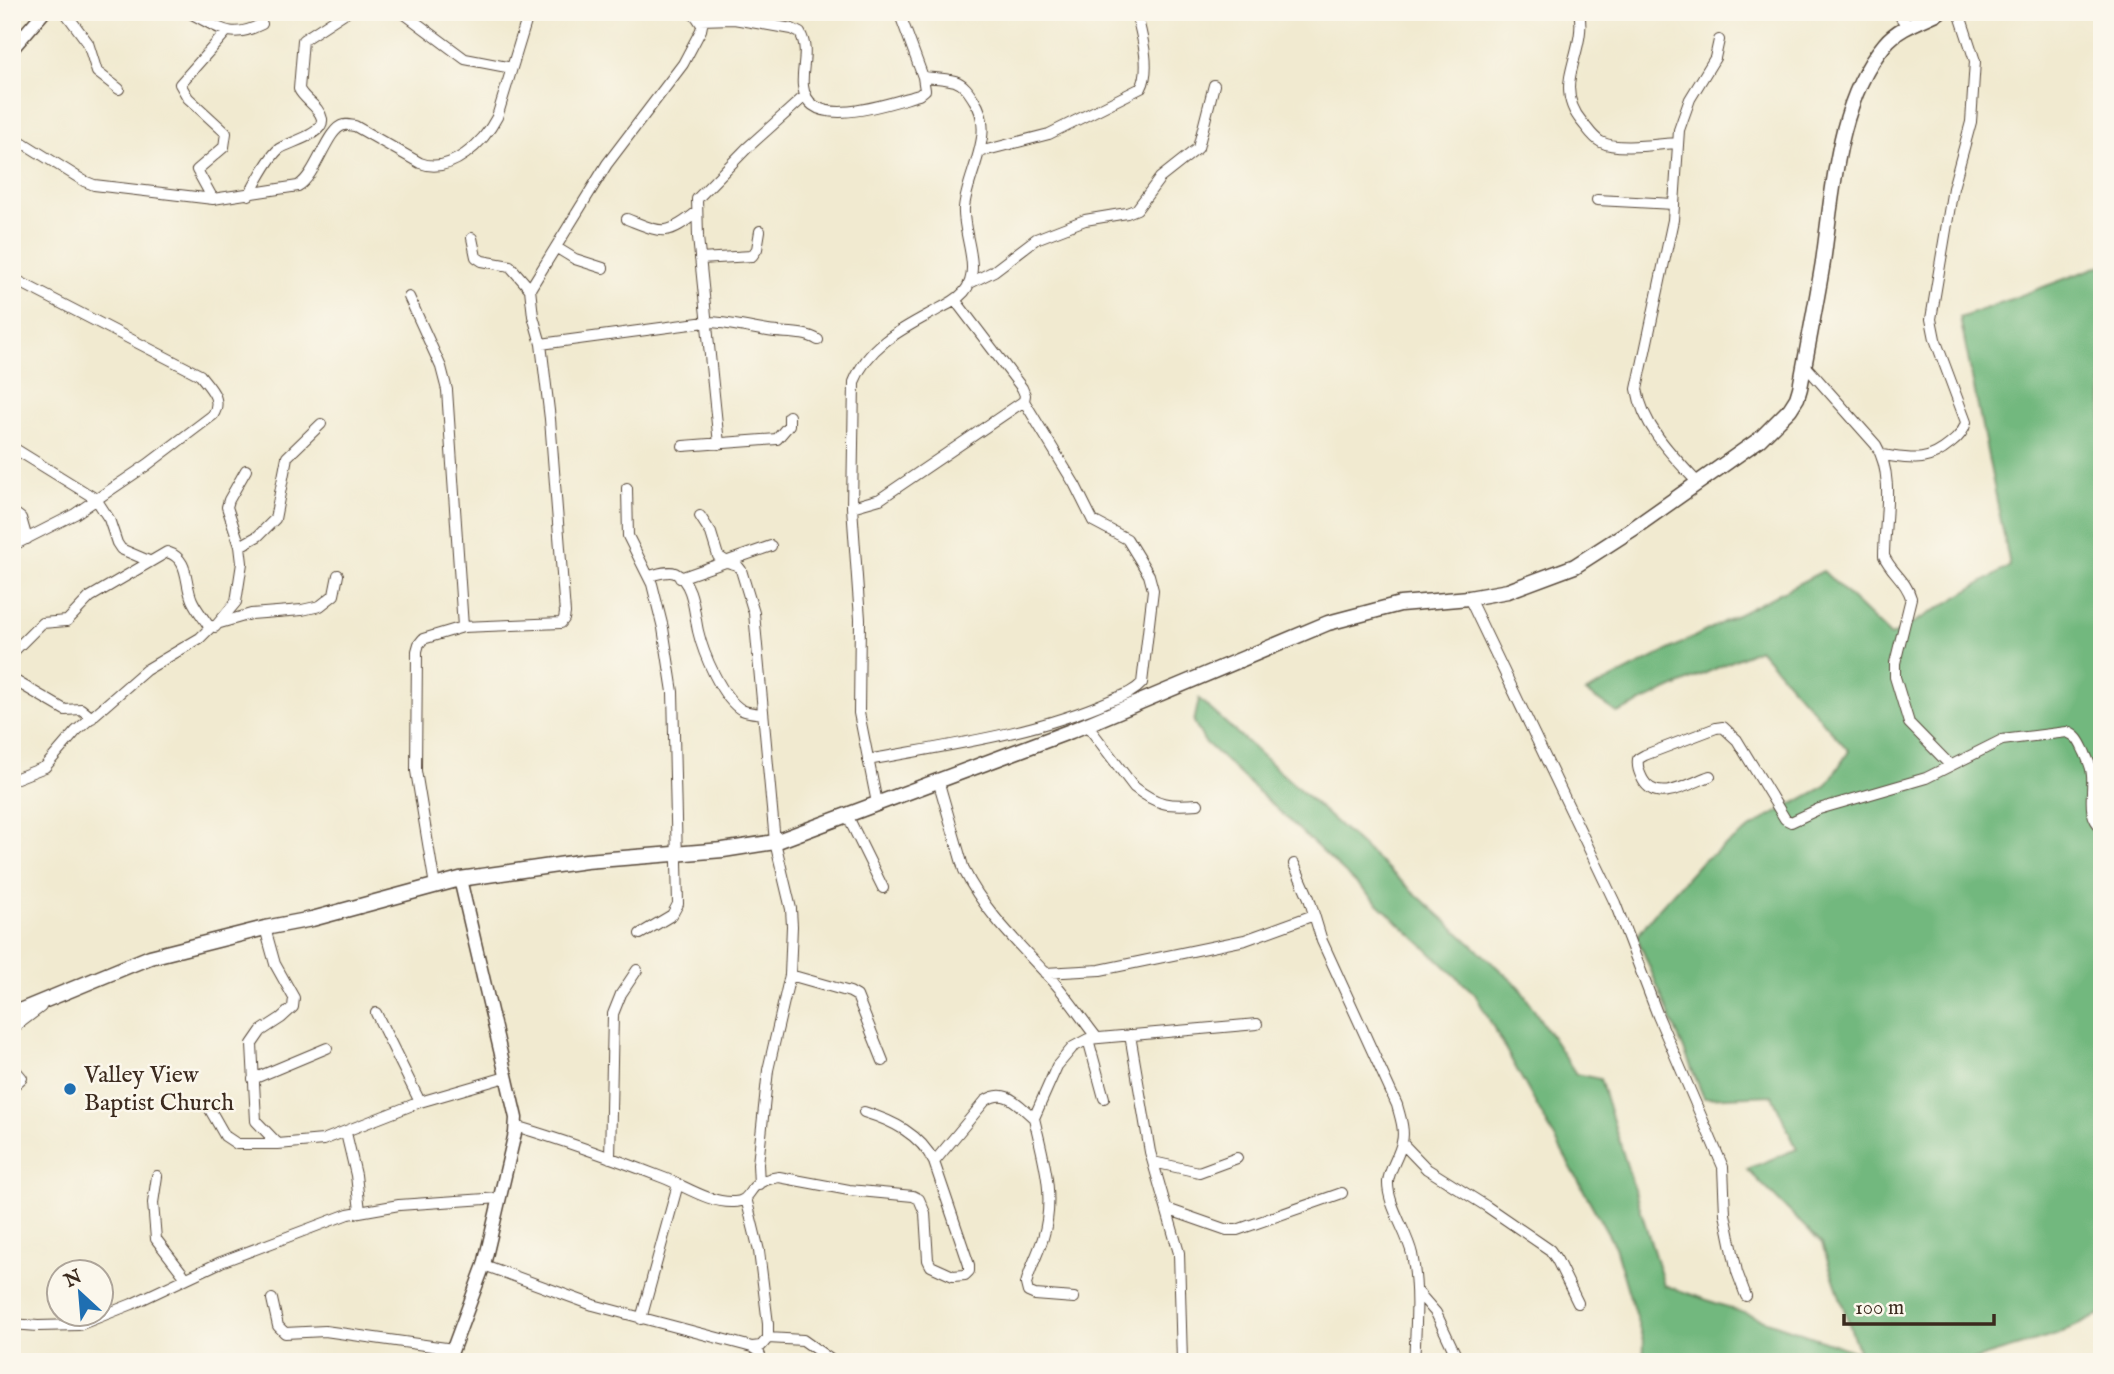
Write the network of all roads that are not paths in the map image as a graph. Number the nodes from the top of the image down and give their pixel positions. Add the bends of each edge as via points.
1 (44, 12) edge
2 (65, 12) edge
3 (188, 12) edge
4 (346, 12) edge
5 (402, 12) edge
6 (529, 12) edge
7 (688, 12) edge
8 (899, 12) edge
9 (1136, 12) edge
10 (1579, 12) edge
11 (1898, 12) edge
12 (1939, 12) edge
13 (1959, 12) edge
14 (700, 20) junction
15 (262, 24) dead end
16 (1908, 27) junction
17 (227, 31) junction
18 (1719, 40) dead end
19 (12, 49) edge
20 (512, 68) junction
21 (923, 77) junction
22 (1214, 85) dead end
23 (118, 89) dead end
24 (806, 95) junction
25 (12, 136) edge
26 (1677, 143) junction
27 (979, 152) junction
28 (249, 195) junction
29 (213, 199) junction
30 (1597, 200) dead end
31 (1674, 204) junction
32 (697, 212) junction
33 (627, 219) dead end
34 (760, 231) dead end
35 (472, 238) dead end
36 (557, 248) junction
37 (700, 259) junction
38 (603, 268) dead end
39 (12, 278) edge
40 (970, 283) junction
41 (530, 289) junction
42 (409, 297) dead end
43 (955, 300) junction
44 (706, 322) junction
45 (818, 340) dead end
46 (541, 344) junction
47 (1804, 364) junction
48 (1024, 401) junction
49 (789, 416) dead end
50 (321, 424) dead end
51 (719, 444) junction
52 (683, 446) dead end
53 (12, 447) edge
54 (1882, 455) junction
55 (246, 470) dead end
56 (1698, 483) junction
57 (627, 488) dead end
58 (96, 499) junction
59 (852, 507) junction
60 (12, 516) edge
61 (700, 516) dead end
62 (27, 539) junction
63 (12, 546) edge
64 (240, 546) junction
65 (771, 546) dead end
66 (149, 561) junction
67 (727, 562) junction
68 (338, 575) dead end
69 (649, 576) junction
70 (680, 578) junction
71 (1469, 598) junction
72 (215, 625) junction
73 (463, 627) junction
74 (12, 653) edge
75 (12, 679) edge
76 (763, 714) junction
77 (92, 718) junction
78 (1087, 725) junction
79 (868, 760) junction
80 (1950, 765) junction
81 (1710, 776) dead end
82 (12, 780) edge
83 (938, 780) junction
84 (877, 803) junction
85 (1198, 804) dead end
86 (847, 815) junction
87 (2102, 828) edge
88 (775, 842) junction
89 (676, 854) junction
90 (1294, 864) dead end
91 (460, 879) junction
92 (435, 886) junction
93 (883, 888) dead end
94 (1314, 915) junction
95 (265, 928) junction
96 (640, 934) dead end
97 (637, 970) dead end
98 (1045, 973) junction
99 (790, 975) junction
100 (55, 996) junction
101 (376, 1013) dead end
102 (12, 1014) edge
103 (1257, 1024) dead end
104 (12, 1029) edge
105 (1130, 1035) junction
106 (1092, 1039) junction
107 (327, 1048) dead end
108 (883, 1061) dead end
109 (12, 1066) edge
110 (506, 1077) junction
111 (253, 1079) junction
112 (12, 1087) edge
113 (1104, 1098) dead end
114 (420, 1102) junction
115 (208, 1106) dead end
116 (864, 1112) dead end
117 (1034, 1118) junction
118 (515, 1126) junction
119 (346, 1133) junction
120 (1402, 1143) junction
121 (278, 1144) junction
122 (610, 1158) junction
123 (1237, 1158) dead end
124 (934, 1162) junction
125 (1153, 1162) junction
126 (157, 1176) dead end
127 (678, 1184) junction
128 (759, 1184) junction
129 (1342, 1193) dead end
130 (500, 1198) junction
131 (746, 1198) junction
132 (1167, 1209) junction
133 (360, 1211) junction
134 (484, 1265) junction
135 (186, 1278) junction
136 (1416, 1290) junction
137 (1746, 1296) dead end
138 (1074, 1298) dead end
139 (272, 1299) dead end
140 (1578, 1303) dead end
141 (641, 1319) junction
142 (12, 1324) edge
143 (768, 1338) junction
144 (752, 1348) junction
145 (451, 1358) edge
146 (831, 1360) dead end
147 (404, 1362) edge
148 (763, 1362) edge
149 (1182, 1362) edge
150 (1414, 1362) edge
151 (1460, 1362) edge

1 - 19 street
2 - 23 street via 88,43 97,72
3 - 17 street
4 - 28 street via 306,36 301,46 299,89 320,114 321,125 279,149
5 - 20 street via 465,59
6 - 20 street
7 - 14 street
8 - 21 street
9 - 27 street via 1145,47 1142,88 1049,134
10 - 26 street via 1581,31 1569,92 1575,114 1603,144
11 - 16 street
12 - 16 main road
13 - 54 street via 1975,61 1972,122 1953,188 1931,319 1966,422 1958,438 1936,455 1914,459
14 - 24 street via 734,19 800,33 805,48
14 - 36 street via 701,30 683,64 607,164
15 - 17 street via 240,33
16 - 47 main road via 1884,45 1855,94 1841,146
17 - 29 street via 180,84 188,99 226,133 224,147 197,170
18 - 26 street via 1715,58 1690,99
20 - 28 street via 491,128 454,161 429,167 344,124 336,128 306,182
21 - 24 street via 925,90 919,95 867,109 821,111
21 - 27 street via 958,82 966,88 982,113
22 - 40 street via 1198,148 1160,178 1137,209 1085,220 1036,239
24 - 32 street via 699,195
25 - 29 street via 94,185
26 - 31 street
27 - 40 street via 964,207
28 - 29 street
30 - 31 street
31 - 56 street via 1637,389 1657,436
32 - 33 street via 678,228 664,231
32 - 37 street
34 - 37 street via 752,256
35 - 41 street via 476,257 510,266
36 - 38 street
36 - 41 street
37 - 44 street
39 - 58 street via 200,375 217,399 213,415
40 - 43 street
41 - 46 street
42 - 73 street via 447,390
43 - 48 street via 1022,388
43 - 59 street via 887,339 858,371 854,382
44 - 45 street via 807,334
44 - 46 street
44 - 51 street
46 - 73 street via 564,619 554,625
47 - 54 street
47 - 56 main road via 1790,409 1760,439
48 - 59 street via 880,499
48 - 79 street via 1093,521 1127,539 1152,582 1142,683 1075,715
49 - 51 street via 789,425 777,439
50 - 64 street via 287,457 275,519
51 - 52 street
53 - 58 street
54 - 80 street via 1886,480 1884,556 1911,598 1895,677 1909,723
55 - 64 street via 227,508
56 - 71 main road via 1575,566 1521,588
57 - 69 street via 628,537
58 - 62 street
58 - 66 street via 112,524 117,544
59 - 79 street via 860,619 859,713
60 - 62 street via 21,518
61 - 67 street via 718,556
62 - 63 street
64 - 72 street via 237,597
65 - 67 street
66 - 72 street via 167,552 175,555 186,570 192,600 208,625
66 - 74 street via 90,597 67,621 42,623
67 - 70 street
67 - 76 street via 741,570 754,613
68 - 72 street via 334,595 320,606 251,614
69 - 70 street via 671,572
69 - 89 street via 673,692
70 - 76 street via 691,594 700,640 725,694 740,709
71 - 78 main road via 1400,604 1328,623
71 - 137 street via 1615,903 1657,1016 1723,1167 1725,1214
72 - 77 street via 152,665
73 - 92 street via 423,639 417,651 416,771
75 - 77 street via 65,710 81,709
76 - 88 street
77 - 82 street via 45,767
78 - 83 main road
78 - 85 street via 1144,795 1168,806
79 - 84 street
80 - 81 street via 1926,778 1819,809 1791,822 1737,740 1723,727 1638,759 1645,784 1658,793
80 - 87 street via 2002,740 2045,733 2075,735 2091,768 2091,809
83 - 84 main road
83 - 98 street via 970,882 994,917
84 - 86 main road
86 - 88 main road
86 - 93 street
88 - 89 main road
88 - 99 street via 791,909
89 - 91 main road
89 - 96 street via 676,911
90 - 94 street
91 - 92 main road
91 - 110 street
92 - 95 main road
94 - 98 street via 1245,940 1100,971
94 - 120 street via 1397,1105
95 - 100 main road via 150,957
95 - 111 street via 275,964 294,1002 282,1018 254,1037
97 - 122 street via 613,1014
98 - 106 street
99 - 108 street via 857,996
99 - 128 street via 768,1070
100 - 102 main road
100 - 104 street
101 - 114 street
103 - 105 street
105 - 106 street
105 - 125 street
106 - 113 street
106 - 117 street via 1073,1047 1057,1066
107 - 111 street
109 - 112 street via 22,1077
110 - 114 street
110 - 118 street
111 - 121 street via 256,1121
114 - 119 street
115 - 121 street via 232,1142
116 - 124 street via 899,1125 924,1145
117 - 124 street via 1008,1097 993,1095
117 - 138 street via 1050,1190 1044,1236 1026,1284 1035,1296
118 - 122 street
118 - 130 street
119 - 121 street
119 - 133 street
120 - 136 street via 1388,1183 1411,1252
120 - 140 street via 1427,1169 1550,1250
122 - 127 street
123 - 125 street via 1199,1172
124 - 128 street via 969,1265 969,1271 960,1276 931,1266 919,1199 779,1177
125 - 132 street
126 - 135 street via 153,1203 156,1238
127 - 131 street via 715,1201
127 - 141 street
128 - 131 street
129 - 132 street via 1237,1230
130 - 133 street
130 - 134 street
131 - 143 street via 759,1251
132 - 149 street via 1179,1253
133 - 135 street
134 - 141 street
134 - 145 street
135 - 142 street via 79,1325
136 - 150 street
136 - 151 street via 1436,1313
139 - 145 street via 278,1326 285,1333 324,1331
141 - 144 street
143 - 144 street
143 - 146 street via 798,1338
144 - 148 street
145 - 147 street

